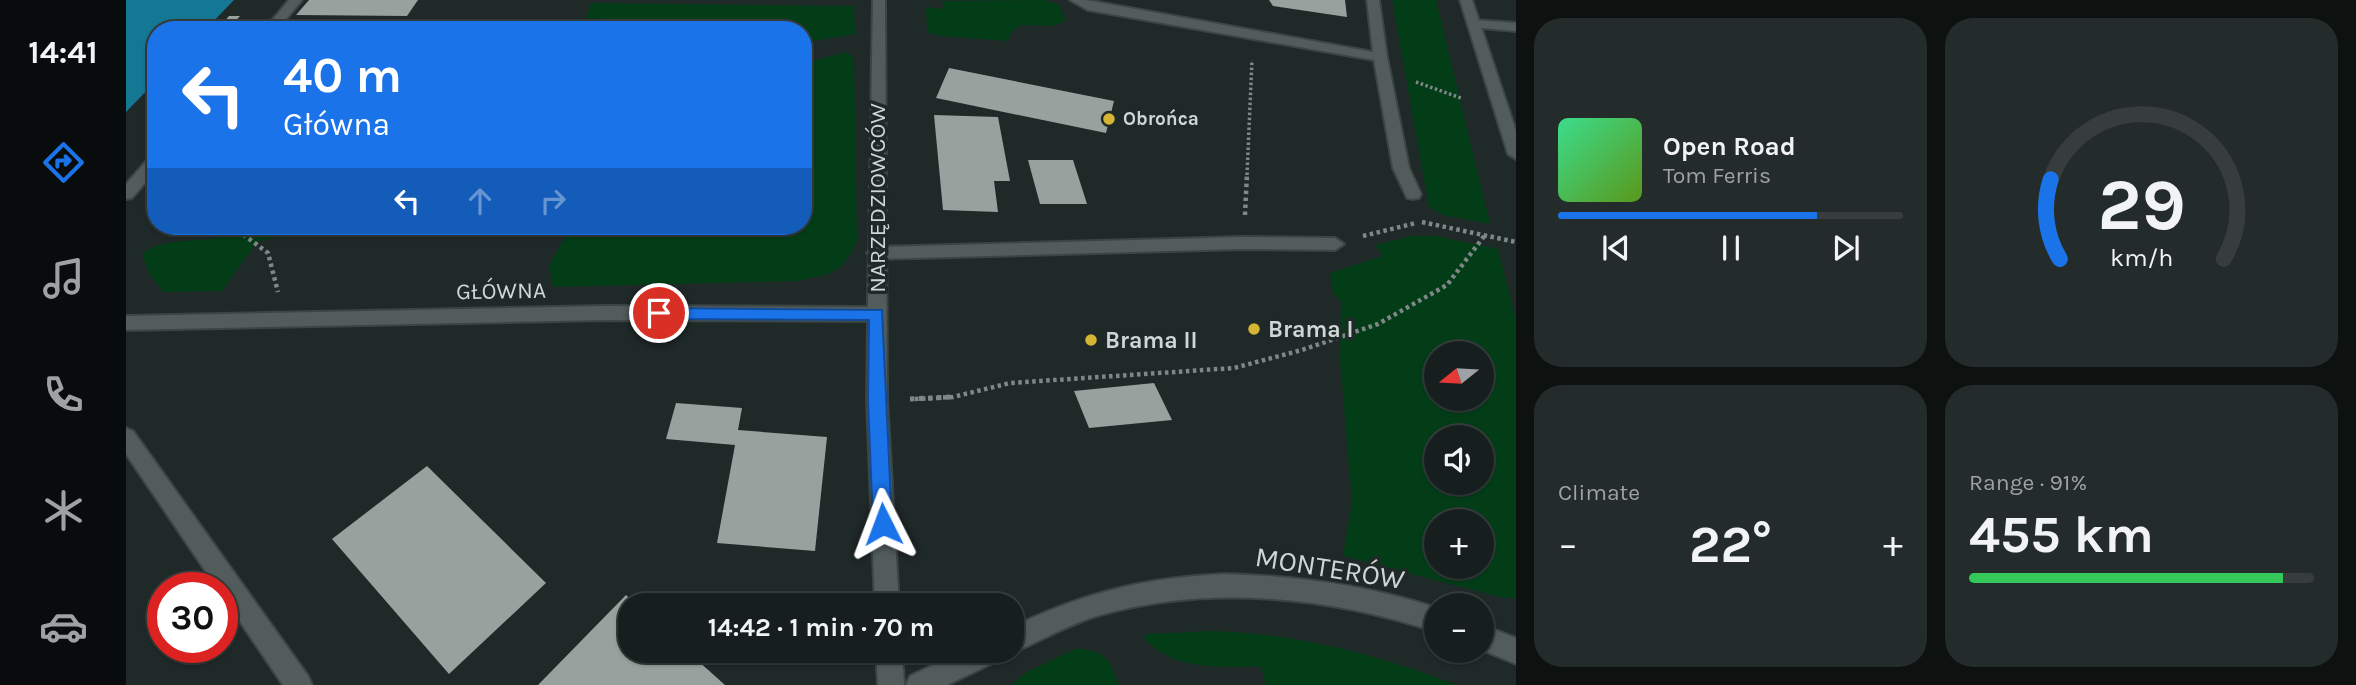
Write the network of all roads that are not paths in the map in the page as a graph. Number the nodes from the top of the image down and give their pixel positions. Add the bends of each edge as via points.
1 (296, 0) edge
2 (879, 0) edge
3 (1076, 0) edge
4 (1373, 0) edge
5 (1466, 0) edge
6 (278, 21) edge
7 (1475, 24) junction
8 (1516, 27) edge
9 (1381, 63) junction
10 (1516, 154) edge
11 (147, 170) edge
12 (126, 194) edge
13 (1413, 194) dead end
14 (1335, 244) dead end
15 (876, 253) junction
16 (877, 314) junction
17 (126, 323) edge
18 (126, 437) edge
19 (886, 593) edge
20 (1424, 617) edge
21 (1024, 634) edge
22 (1494, 642) edge
23 (1516, 651) edge
24 (890, 663) edge
25 (964, 663) edge
26 (299, 685) edge
27 (891, 685) edge
28 (919, 685) edge

1 - 6 street
2 - 15 street, NARZĘDZIOWCÓW
3 - 9 street
4 - 9 street
5 - 7 street
7 - 8 street
7 - 10 street
9 - 13 street via 1401,168
11 - 12 street
14 - 15 street
15 - 16 street, NARZĘDZIOWCÓW
16 - 17 street, GŁÓWNA via 604,313
16 - 19 street, NARZĘDZIOWCÓW
18 - 26 street
20 - 21 street, MONTERÓW via 1356,600 1236,585 1103,602
22 - 23 street
24 - 27 street
25 - 28 street

